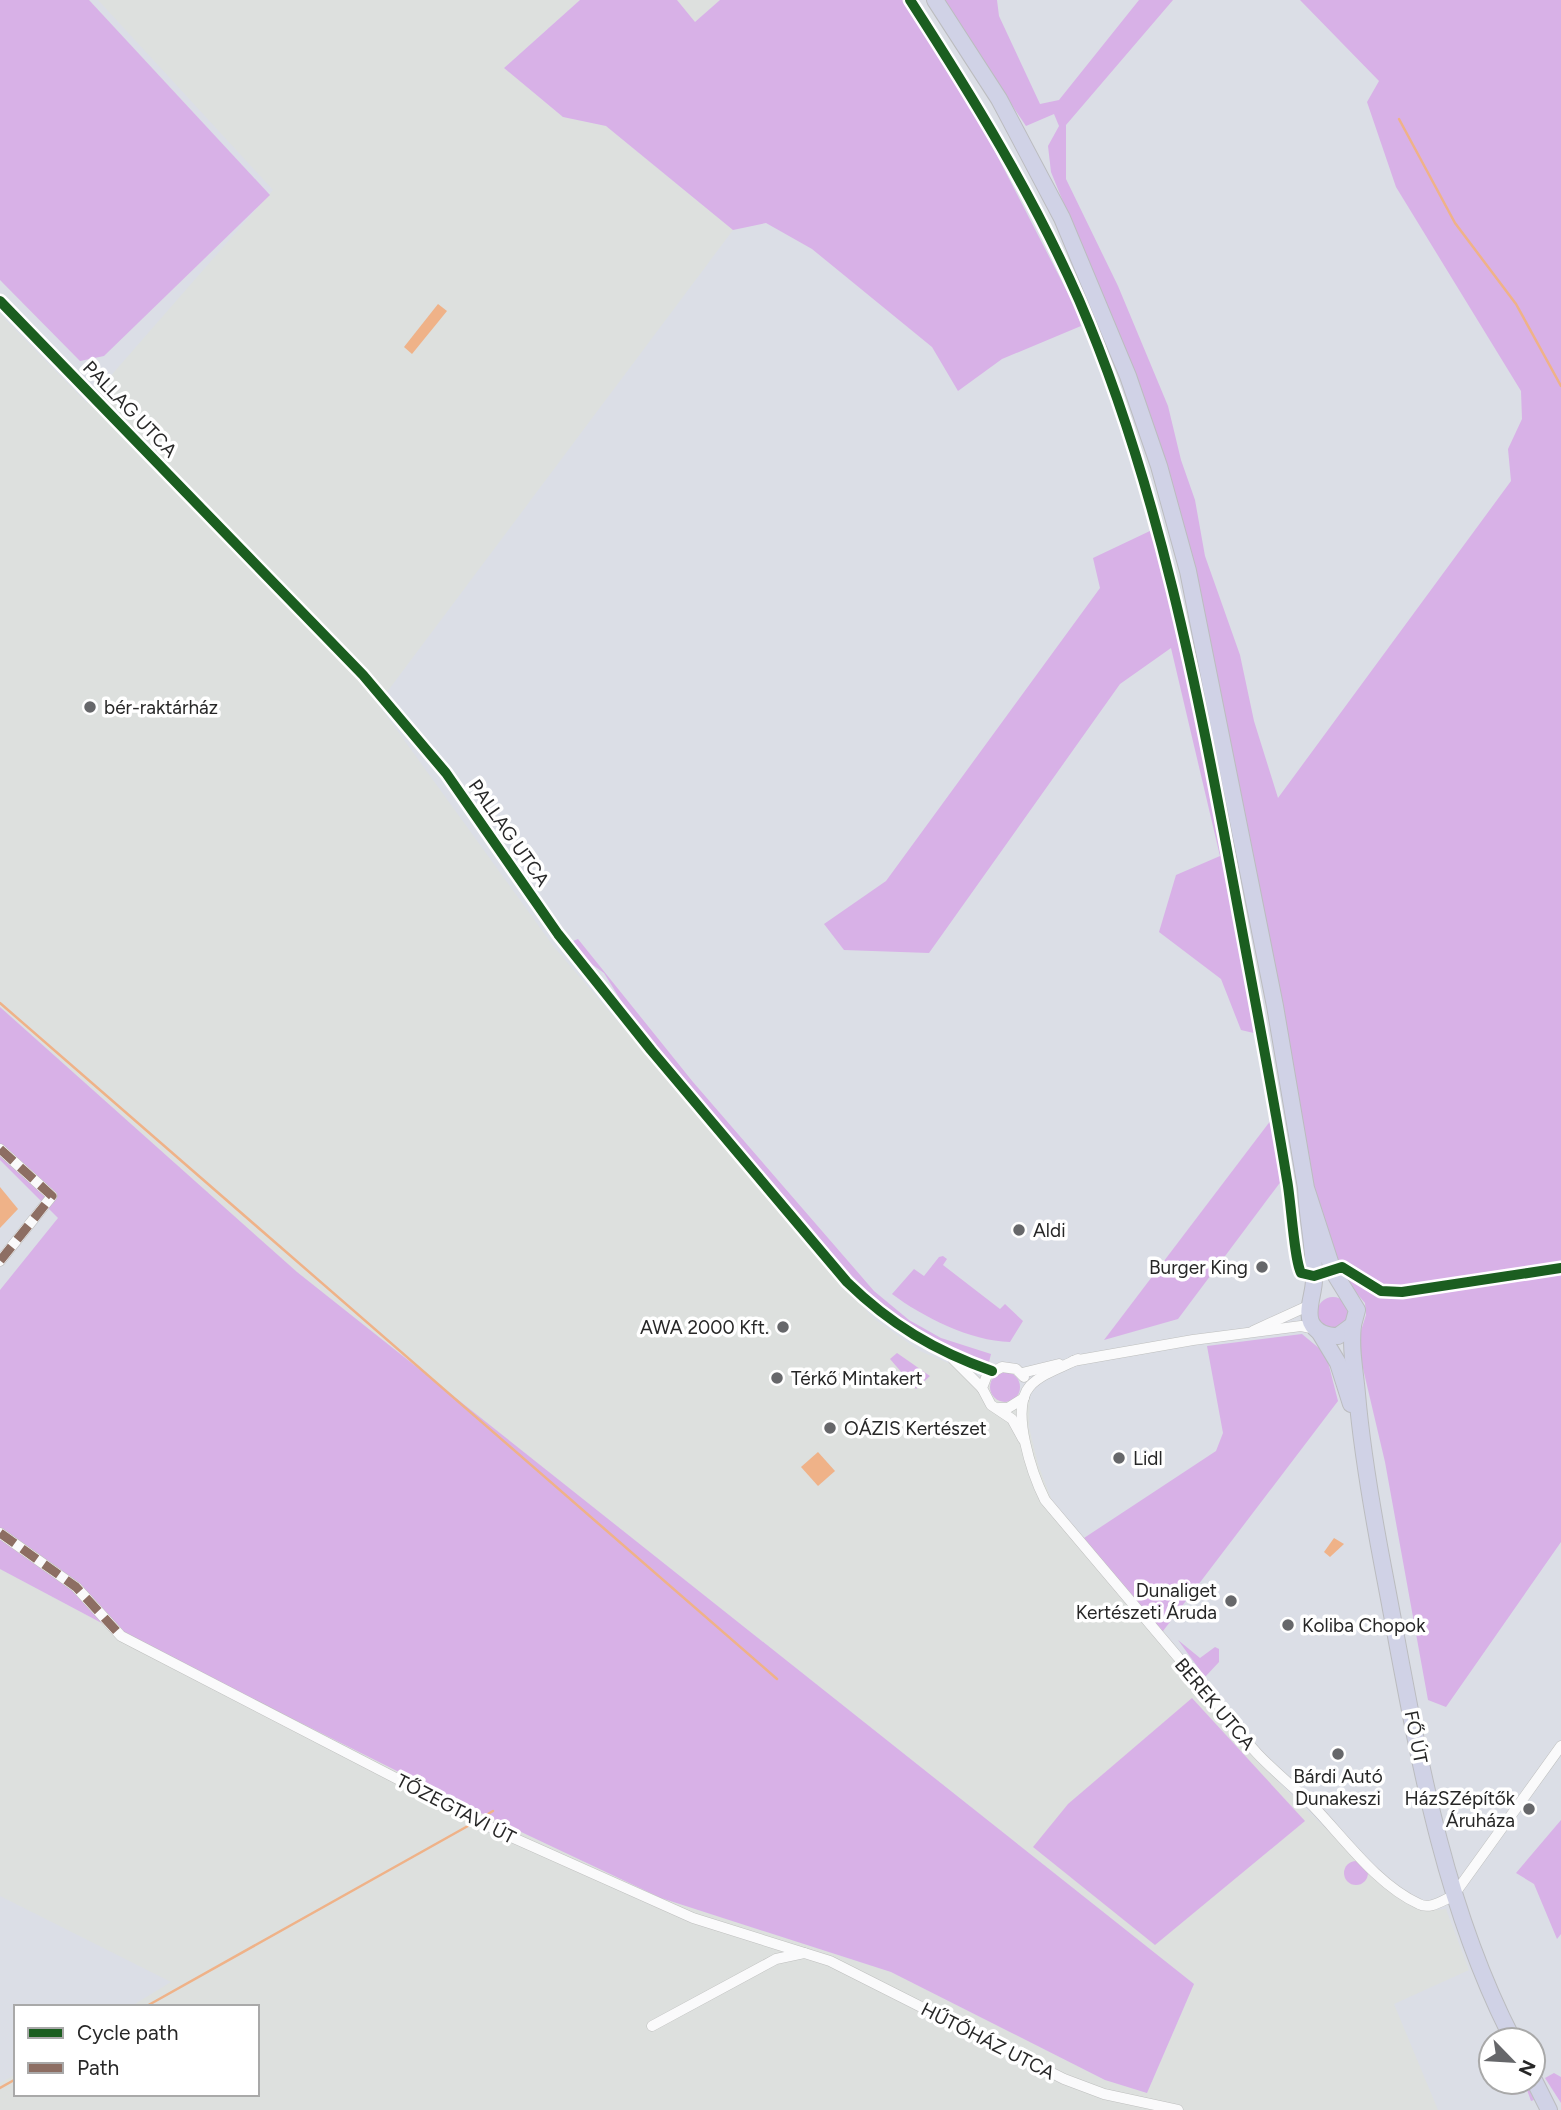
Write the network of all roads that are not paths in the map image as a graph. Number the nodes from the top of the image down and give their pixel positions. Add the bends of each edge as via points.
1 (935, 0) edge
2 (0, 301) edge
3 (0, 1149) edge
4 (1306, 1188) junction
5 (0, 1261) edge
6 (1350, 1295) junction
7 (1312, 1301) junction
8 (1353, 1325) junction
9 (1318, 1331) junction
10 (1249, 1332) junction
11 (947, 1353) junction
12 (1078, 1359) junction
13 (992, 1370) junction
14 (1022, 1373) junction
15 (1028, 1387) junction
16 (982, 1388) junction
17 (1024, 1398) junction
18 (999, 1408) junction
19 (1359, 1423) junction
20 (1026, 1445) junction
21 (0, 1533) edge
22 (1561, 1746) edge
23 (1454, 1896) junction
24 (805, 1953) junction
25 (652, 2026) dead end
26 (1507, 2026) edge
27 (1178, 2110) edge

1 - 4 main road via 999,99 1062,218 1128,376 1159,466 1188,571 1275,1006
2 - 11 street, PALLAG UTCA via 363,674 446,773 558,934 848,1282 906,1332
3 - 5 street via 52,1196
4 - 6 main road via 1333,1271
4 - 7 main road via 1314,1268
6 - 7 main road via 1327,1289
6 - 8 main road via 1357,1310
7 - 9 main road via 1311,1322
7 - 10 street
8 - 9 main road via 1338,1336
8 - 19 main road, FŐ ÚT
9 - 10 street via 1301,1326
9 - 19 main road, FŐ ÚT via 1338,1363
10 - 12 street
11 - 13 street, PALLAG UTCA
11 - 16 street, PALLAG UTCA
12 - 14 street
12 - 15 street
13 - 14 street via 1009,1367
13 - 16 street
14 - 15 street
15 - 17 street
16 - 18 street via 985,1399
17 - 18 street
17 - 20 street, BEREK UTCA
18 - 20 street, BEREK UTCA via 1012,1419
19 - 23 main road, FŐ ÚT via 1420,1760
20 - 23 street, BEREK UTCA via 1033,1477 1045,1500 1232,1721 1249,1748 1383,1879 1428,1907
21 - 24 street, TŐZEGTAVI ÚT via 76,1587 121,1636 498,1831 693,1918
22 - 23 street
23 - 26 main road, FŐ ÚT
24 - 25 street via 776,1959
24 - 27 street, HŰTŐHÁZ UTCA via 830,1961 1064,2079 1104,2094

